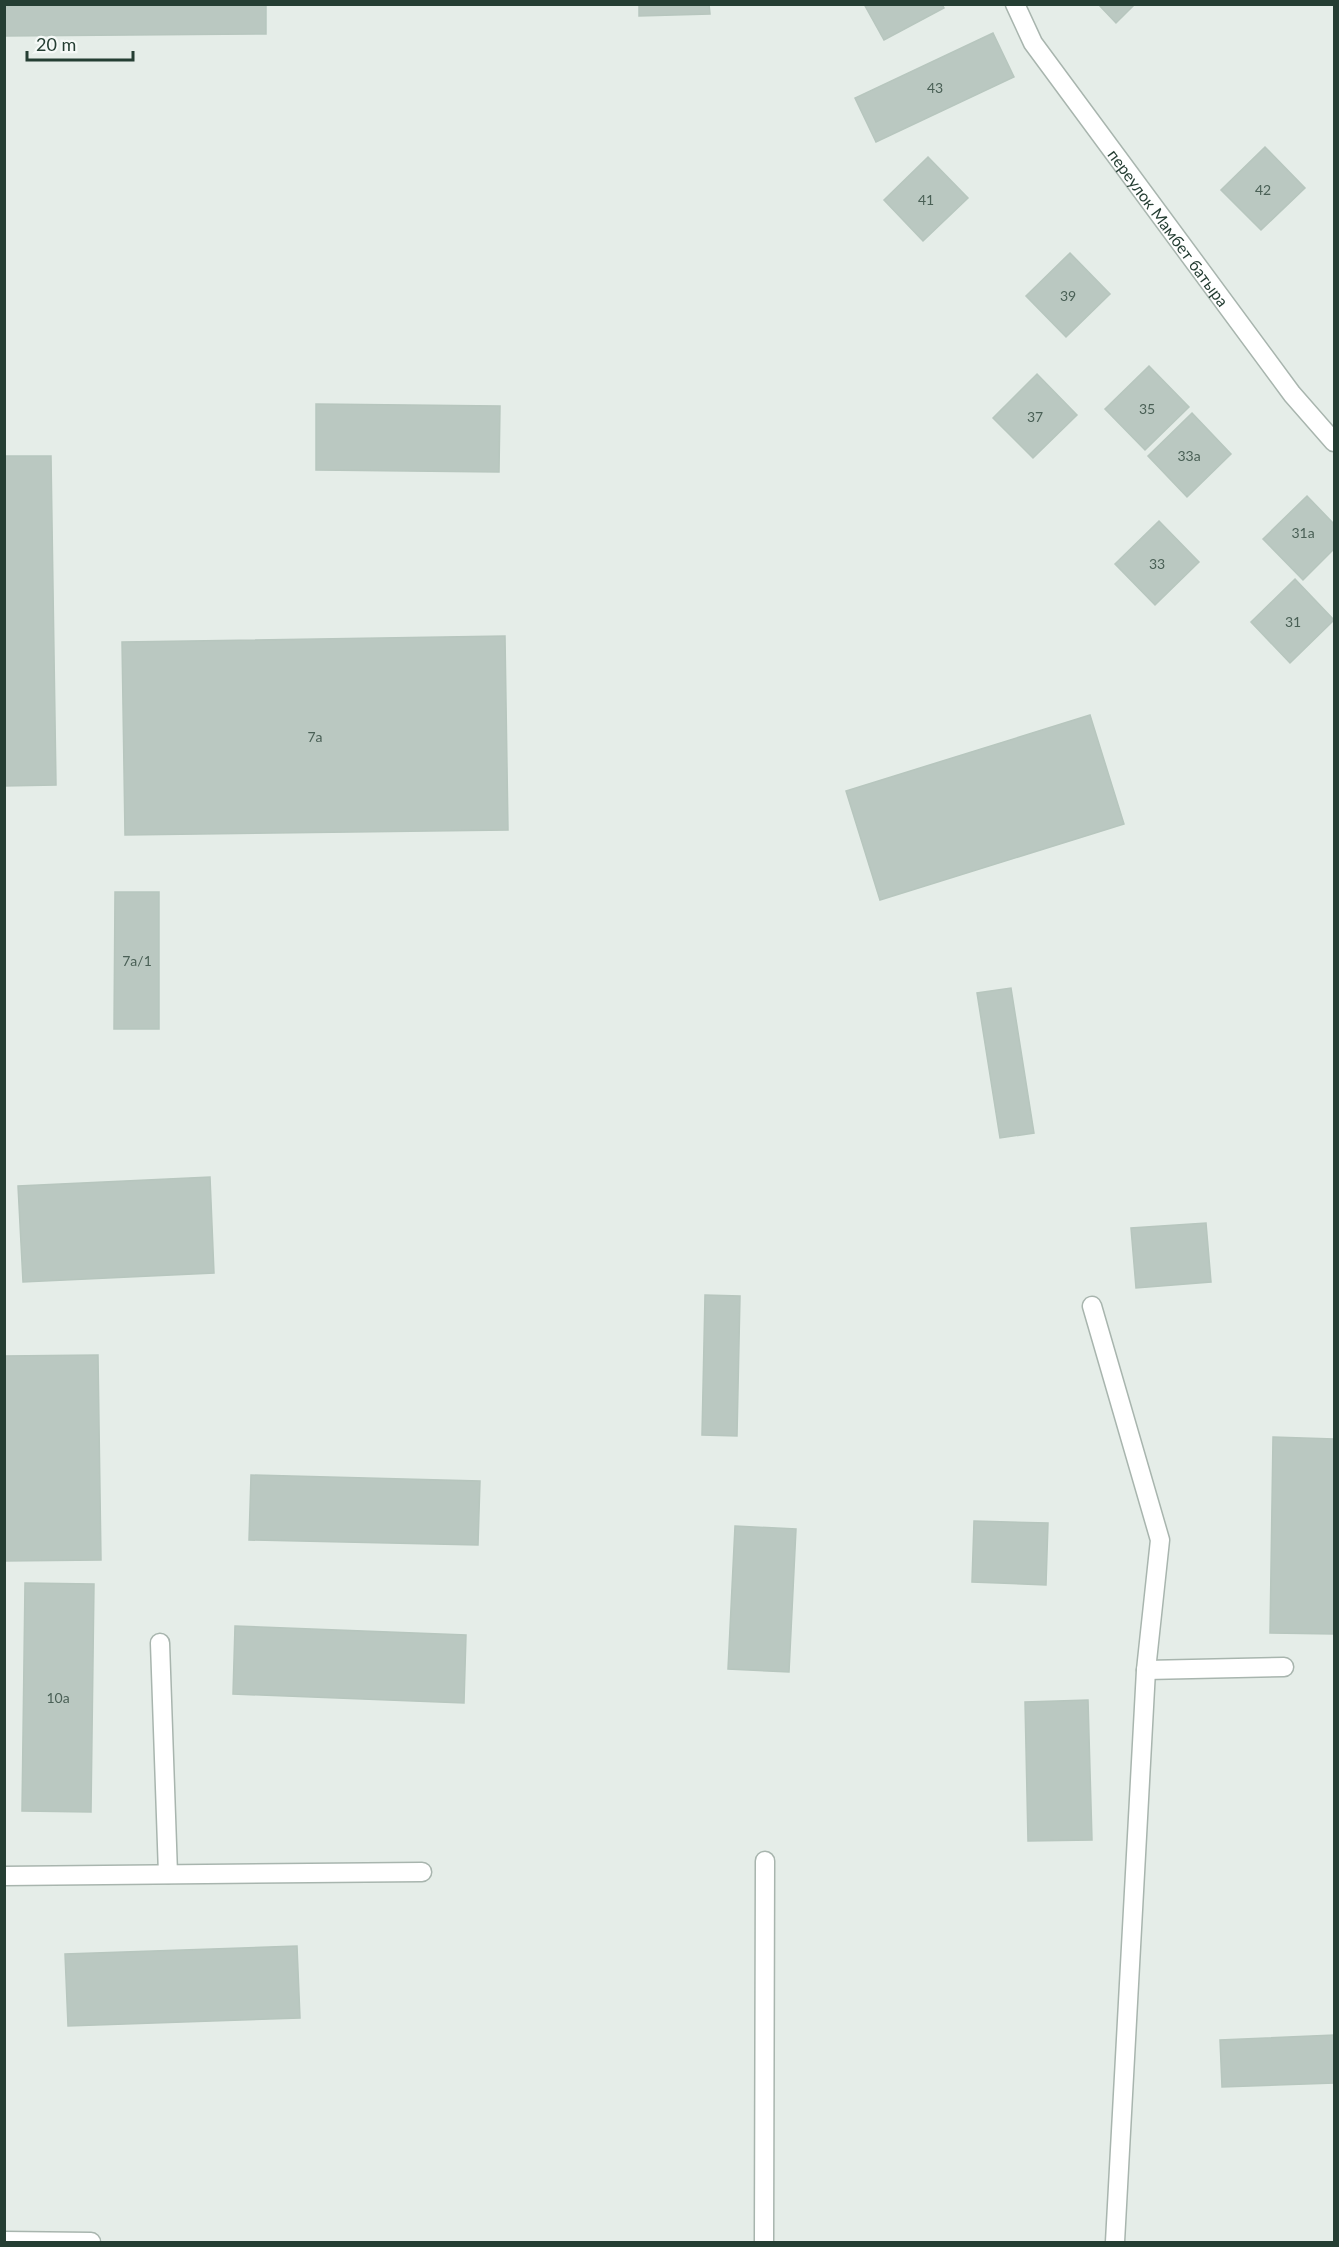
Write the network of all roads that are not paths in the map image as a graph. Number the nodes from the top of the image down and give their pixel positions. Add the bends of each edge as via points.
1 (1015, 4) edge
2 (1335, 442) edge
3 (1092, 1306) dead end
4 (159, 1643) dead end
5 (1284, 1667) dead end
6 (1146, 1670) junction
7 (765, 1861) dead end
8 (422, 1872) dead end
9 (168, 1874) junction
10 (4, 1876) edge
11 (4, 2241) edge
12 (91, 2242) edge
13 (764, 2242) edge
14 (1115, 2242) edge

1 - 2 street, переулок Мамбет батыра via 1033,43 1292,394
3 - 6 street via 1160,1540
4 - 9 street
5 - 6 street
6 - 14 street
7 - 13 street
8 - 9 street
9 - 10 street
11 - 12 street

